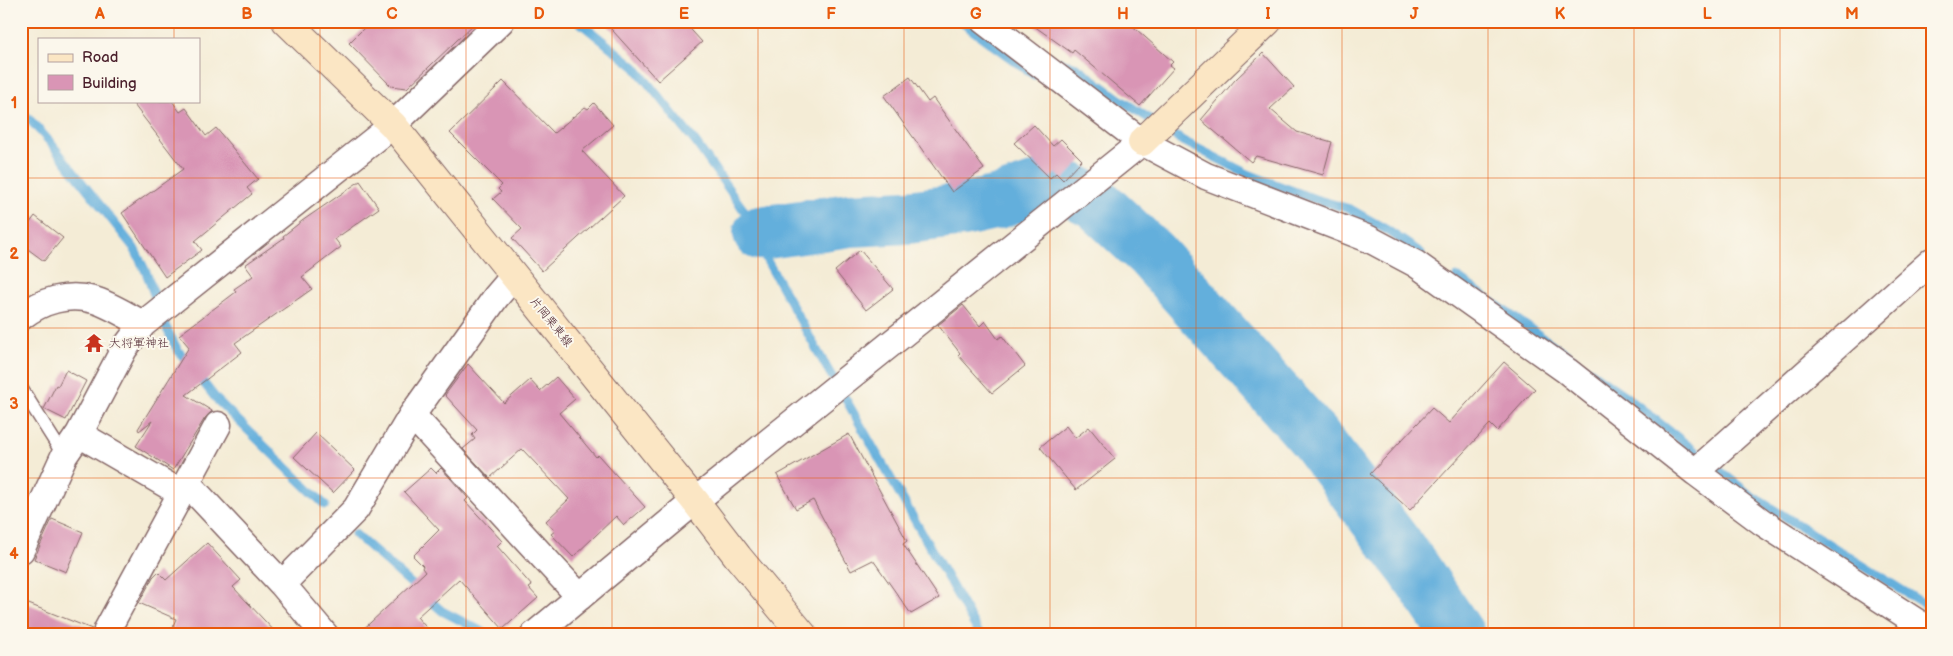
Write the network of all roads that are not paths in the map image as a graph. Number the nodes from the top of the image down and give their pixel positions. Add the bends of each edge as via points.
1 (286, 21) edge
2 (501, 21) edge
3 (984, 21) edge
4 (1268, 21) edge
5 (393, 125) junction
6 (1142, 142) junction
7 (1932, 261) edge
8 (514, 276) junction
9 (21, 317) edge
10 (144, 323) junction
11 (21, 388) edge
12 (412, 415) junction
13 (218, 425) dead end
14 (78, 434) junction
15 (64, 456) junction
16 (1695, 472) junction
17 (184, 488) junction
18 (695, 500) junction
19 (21, 550) edge
20 (282, 584) junction
21 (580, 597) junction
22 (107, 630) dead end
23 (1932, 632) edge
24 (325, 635) edge
25 (534, 635) edge
26 (803, 635) edge

1 - 5 main road, 片岡栗東線
2 - 5 street
3 - 6 street
4 - 6 main road
5 - 8 main road, 片岡栗東線
5 - 10 street
6 - 16 street via 1206,176 1369,239 1416,264 1567,371
6 - 18 street
7 - 16 street
8 - 12 street
8 - 18 main road, 片岡栗東線
9 - 10 street via 32,308 61,297 94,300
10 - 14 street via 124,349
11 - 15 lane
12 - 20 street via 356,509
12 - 21 street
13 - 17 street
14 - 15 street
14 - 17 street
15 - 19 street
16 - 23 street via 1762,522
17 - 20 street
17 - 22 street
18 - 21 street
18 - 26 main road, 片岡栗東線
20 - 24 street
21 - 25 street

